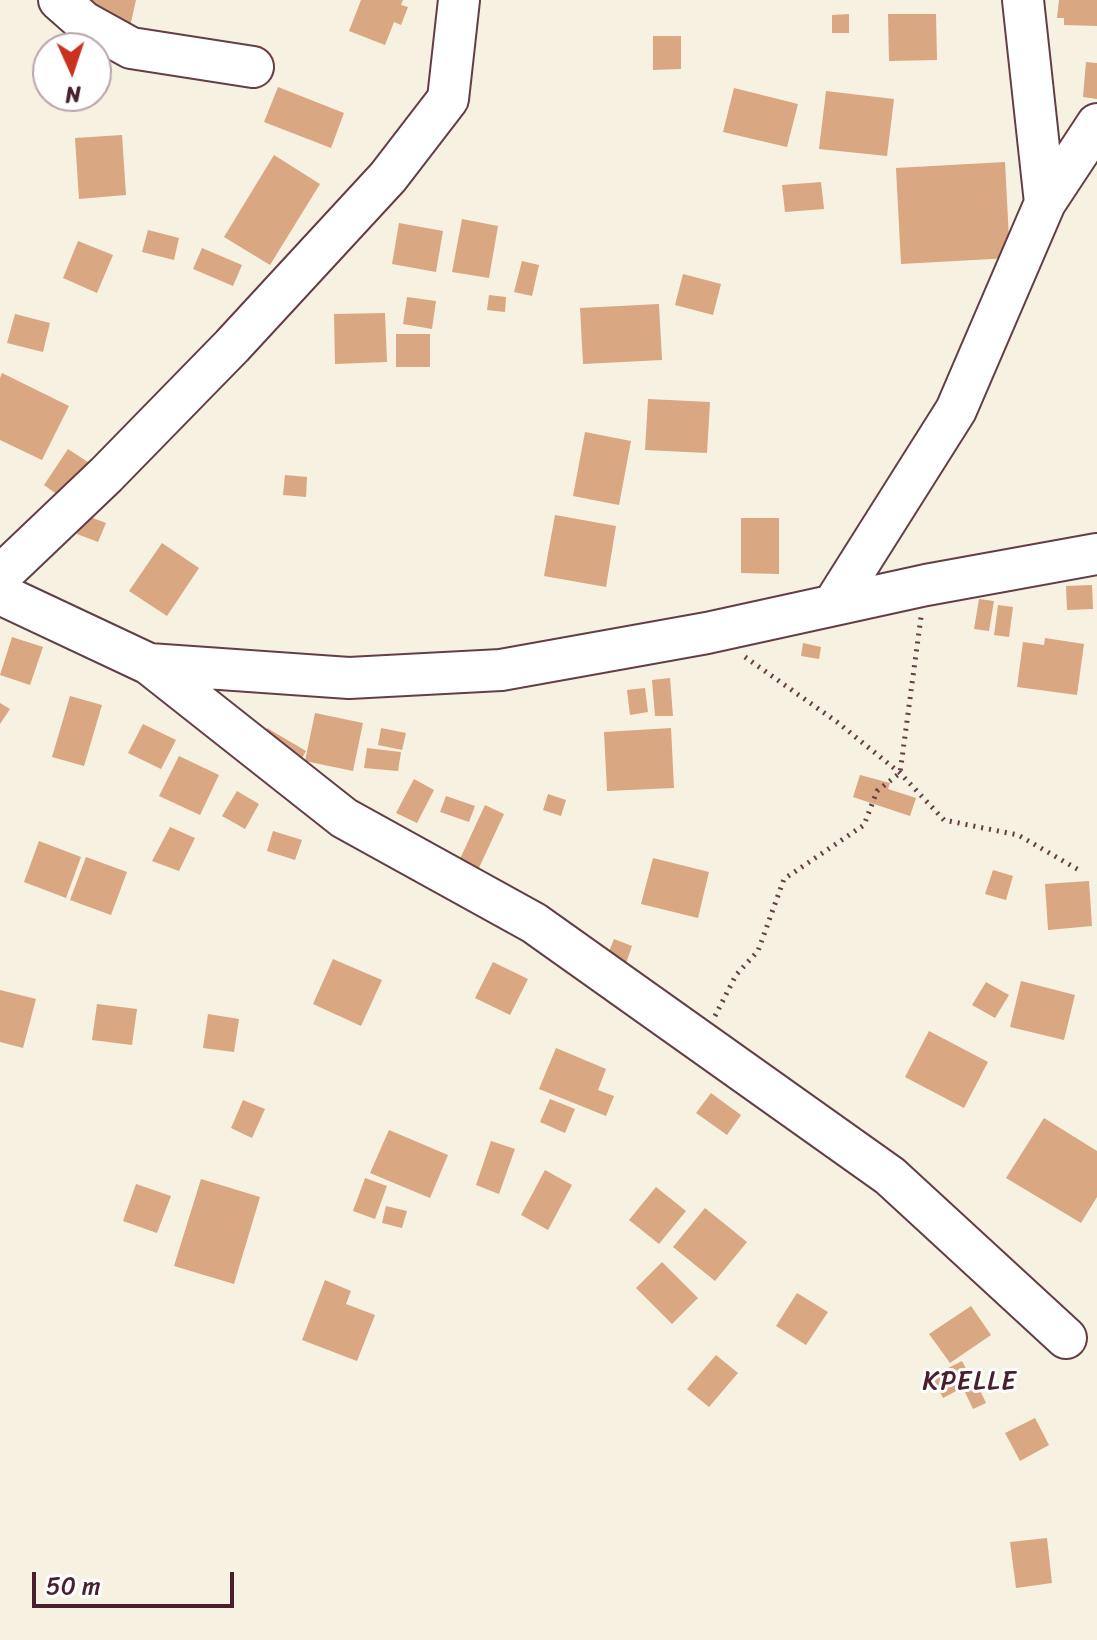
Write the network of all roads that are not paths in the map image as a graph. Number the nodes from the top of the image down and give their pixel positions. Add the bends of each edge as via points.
1 (59, 0) edge
2 (459, 0) edge
3 (1023, 0) edge
4 (253, 67) dead end
5 (1097, 124) edge
6 (1045, 203) junction
7 (1097, 554) edge
8 (0, 576) edge
9 (0, 594) edge
10 (833, 605) junction
11 (149, 664) junction
12 (1066, 1338) dead end

1 - 4 street via 84,22 131,48
2 - 8 street via 448,99 397,166 221,357
3 - 6 street
5 - 6 street
6 - 10 street via 956,410
7 - 10 street
9 - 11 street
10 - 11 street via 501,670 349,678
11 - 12 street via 344,818 534,923 890,1176

